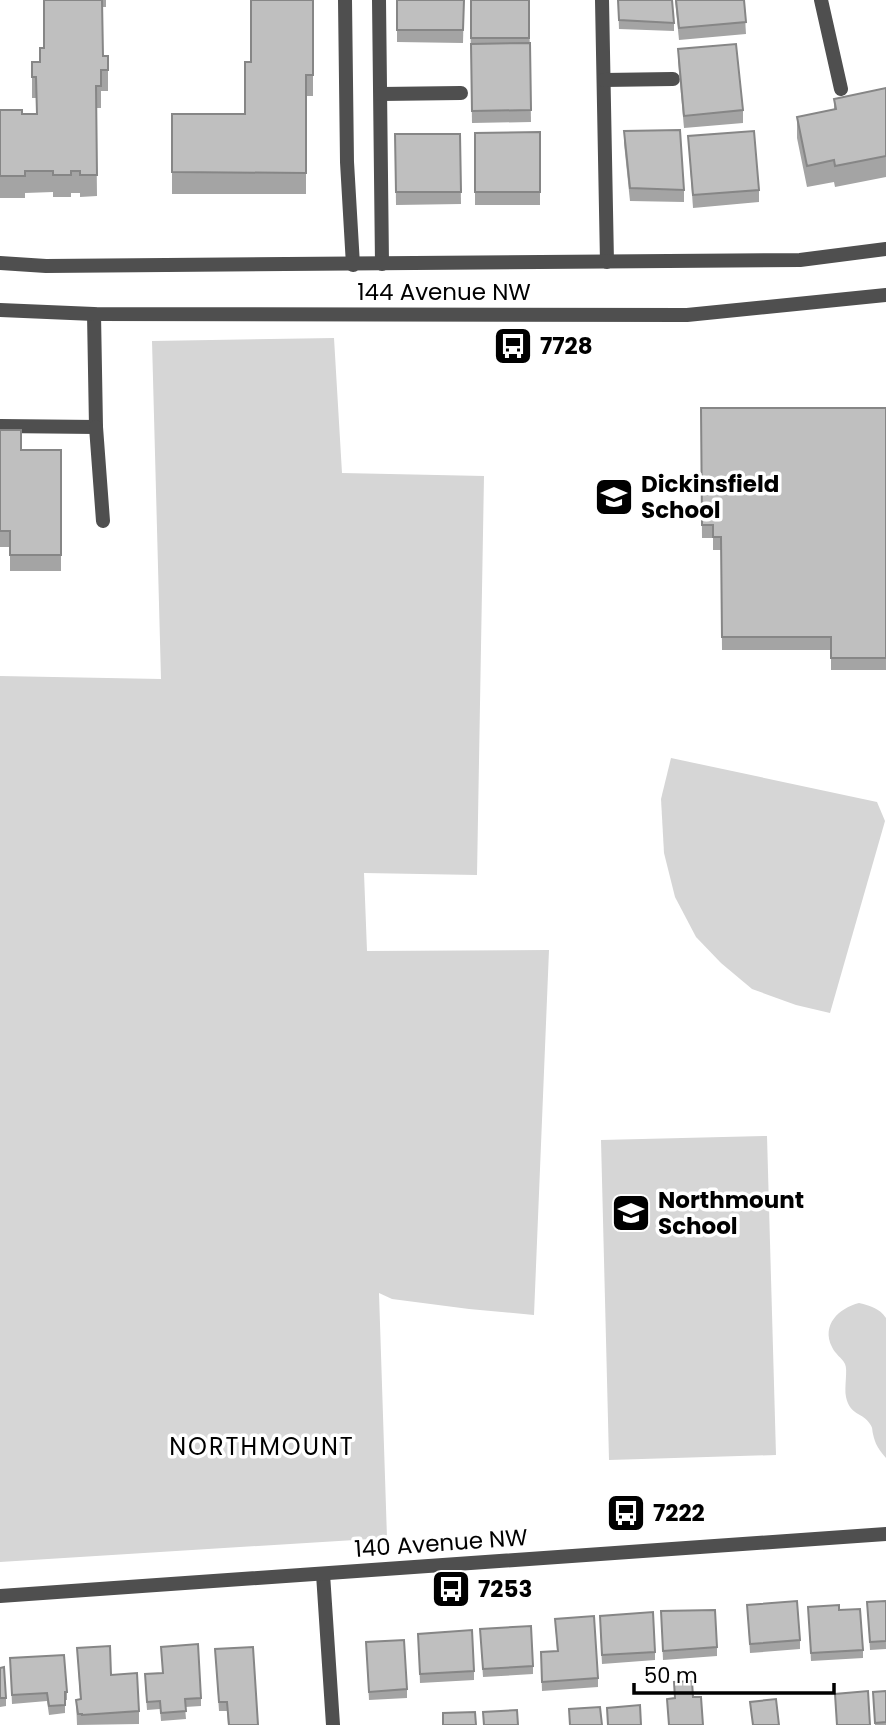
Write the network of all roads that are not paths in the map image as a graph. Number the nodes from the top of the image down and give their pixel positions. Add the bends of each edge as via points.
1 (345, 0) edge
2 (379, 0) edge
3 (602, 0) edge
4 (821, 0) edge
5 (673, 79) dead end
6 (604, 80) junction
7 (841, 89) dead end
8 (461, 93) dead end
9 (381, 94) junction
10 (886, 249) edge
11 (607, 262) junction
12 (0, 263) edge
13 (382, 264) junction
14 (353, 265) junction
15 (886, 295) edge
16 (0, 310) edge
17 (94, 314) junction
18 (0, 426) edge
19 (96, 427) junction
20 (103, 521) dead end
21 (886, 1534) edge
22 (323, 1574) junction
23 (0, 1596) edge
24 (333, 1725) edge

1 - 14 street
2 - 9 street
3 - 6 street
4 - 7 street
5 - 6 street
6 - 11 street
8 - 9 street
9 - 13 street
10 - 11 street, 144 Avenue NW via 800,260
11 - 13 street, 144 Avenue NW
12 - 14 street, 144 Avenue NW
13 - 14 street, 144 Avenue NW
15 - 17 street, 144 Avenue NW via 687,315
16 - 17 street, 144 Avenue NW
17 - 19 street
18 - 19 street
19 - 20 street
21 - 22 street, 140 Avenue NW
22 - 23 street, 140 Avenue NW
22 - 24 street

